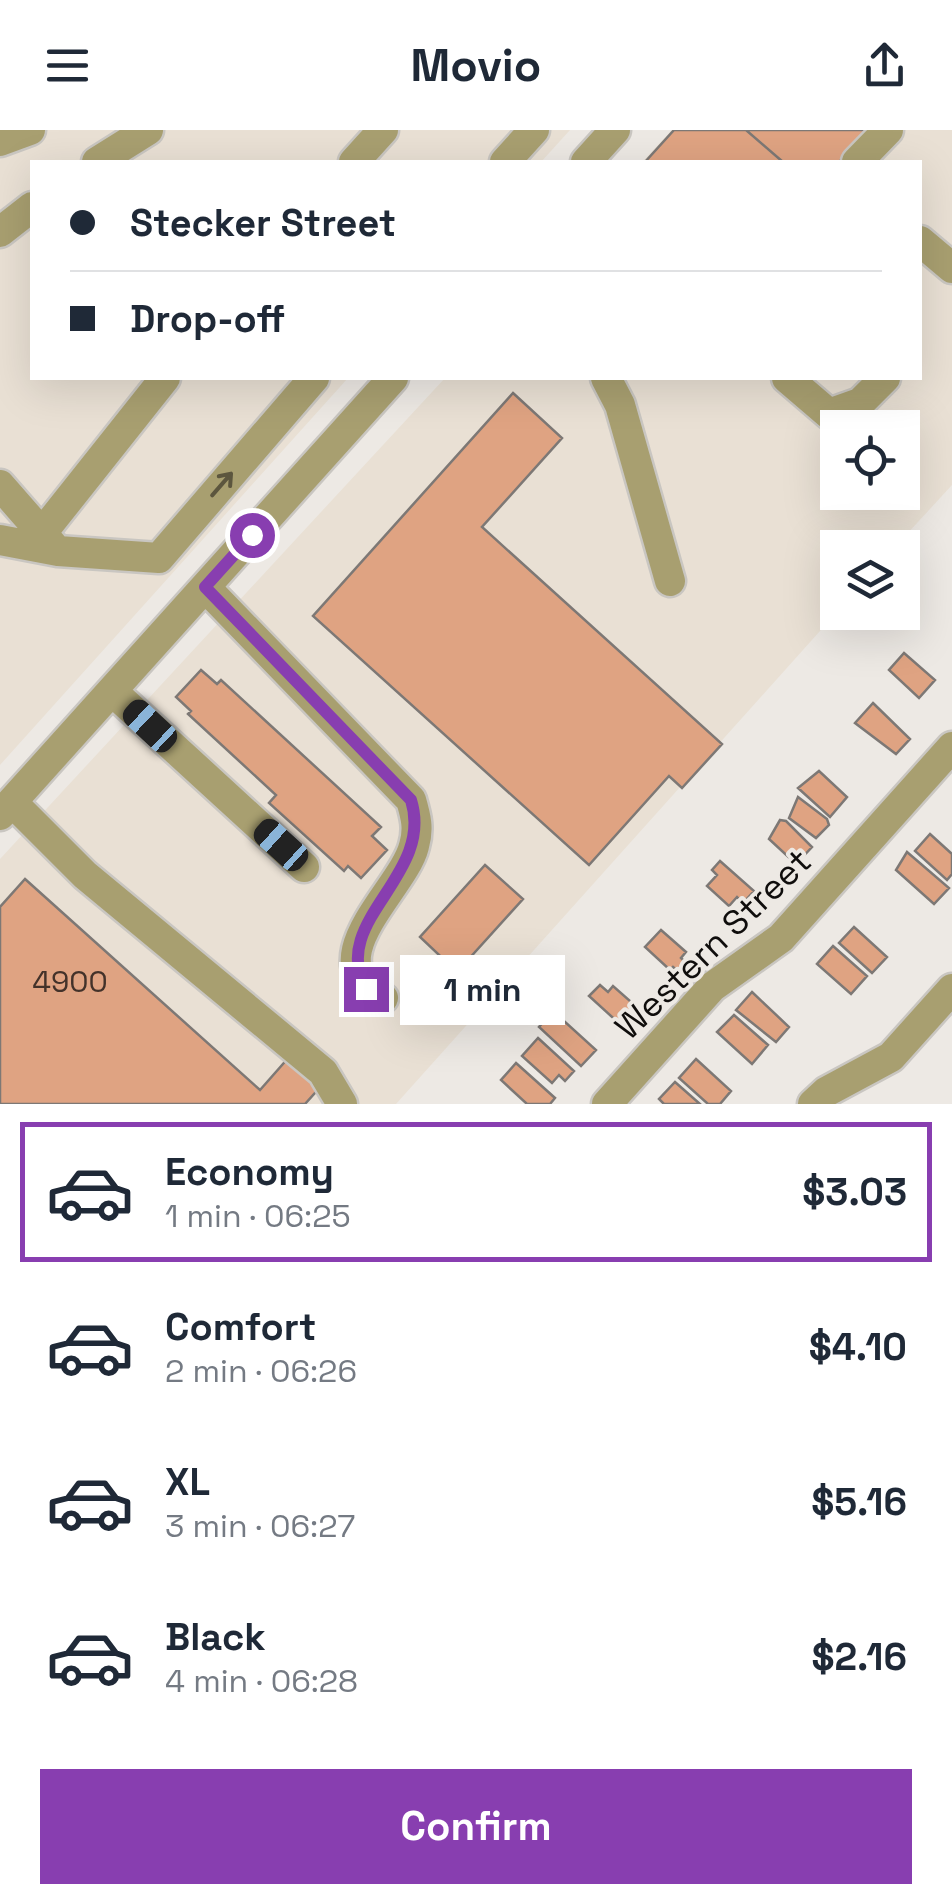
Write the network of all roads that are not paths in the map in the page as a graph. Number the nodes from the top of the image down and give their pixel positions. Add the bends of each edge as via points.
1 (30, 130) edge
2 (148, 130) edge
3 (383, 130) edge
4 (534, 130) edge
5 (616, 130) edge
6 (888, 130) edge
7 (0, 141) edge
8 (99, 160) edge
9 (356, 160) edge
10 (507, 160) edge
11 (588, 160) edge
12 (859, 160) edge
13 (30, 209) edge
14 (0, 232) edge
15 (922, 243) edge
16 (952, 268) edge
17 (164, 380) edge
18 (312, 380) edge
19 (391, 380) edge
20 (607, 380) edge
21 (788, 380) edge
22 (883, 380) edge
23 (0, 485) edge
24 (0, 540) edge
25 (50, 542) junction
26 (670, 582) dead end
27 (205, 587) junction
28 (112, 690) junction
29 (952, 747) edge
30 (6, 809) edge
31 (304, 867) dead end
32 (952, 989) edge
33 (382, 998) dead end
34 (342, 1104) edge
35 (607, 1104) edge
36 (813, 1104) edge

1 - 7 street
2 - 8 street
3 - 9 street
4 - 10 street
5 - 11 street
6 - 12 street
13 - 14 street
15 - 16 street
17 - 25 street
25 -> 18 street via 159,558
19 - 27 street
20 - 26 street
21 - 22 street via 829,414 860,403
23 - 25 street
24 - 25 street
27 - 28 street
27 - 33 street via 411,800 418,822 414,850 374,908 356,972
28 - 30 street
28 - 31 street
29 - 35 street, Western Street via 781,938 712,987
30 - 34 street via 323,1072
32 - 36 street via 892,1057

